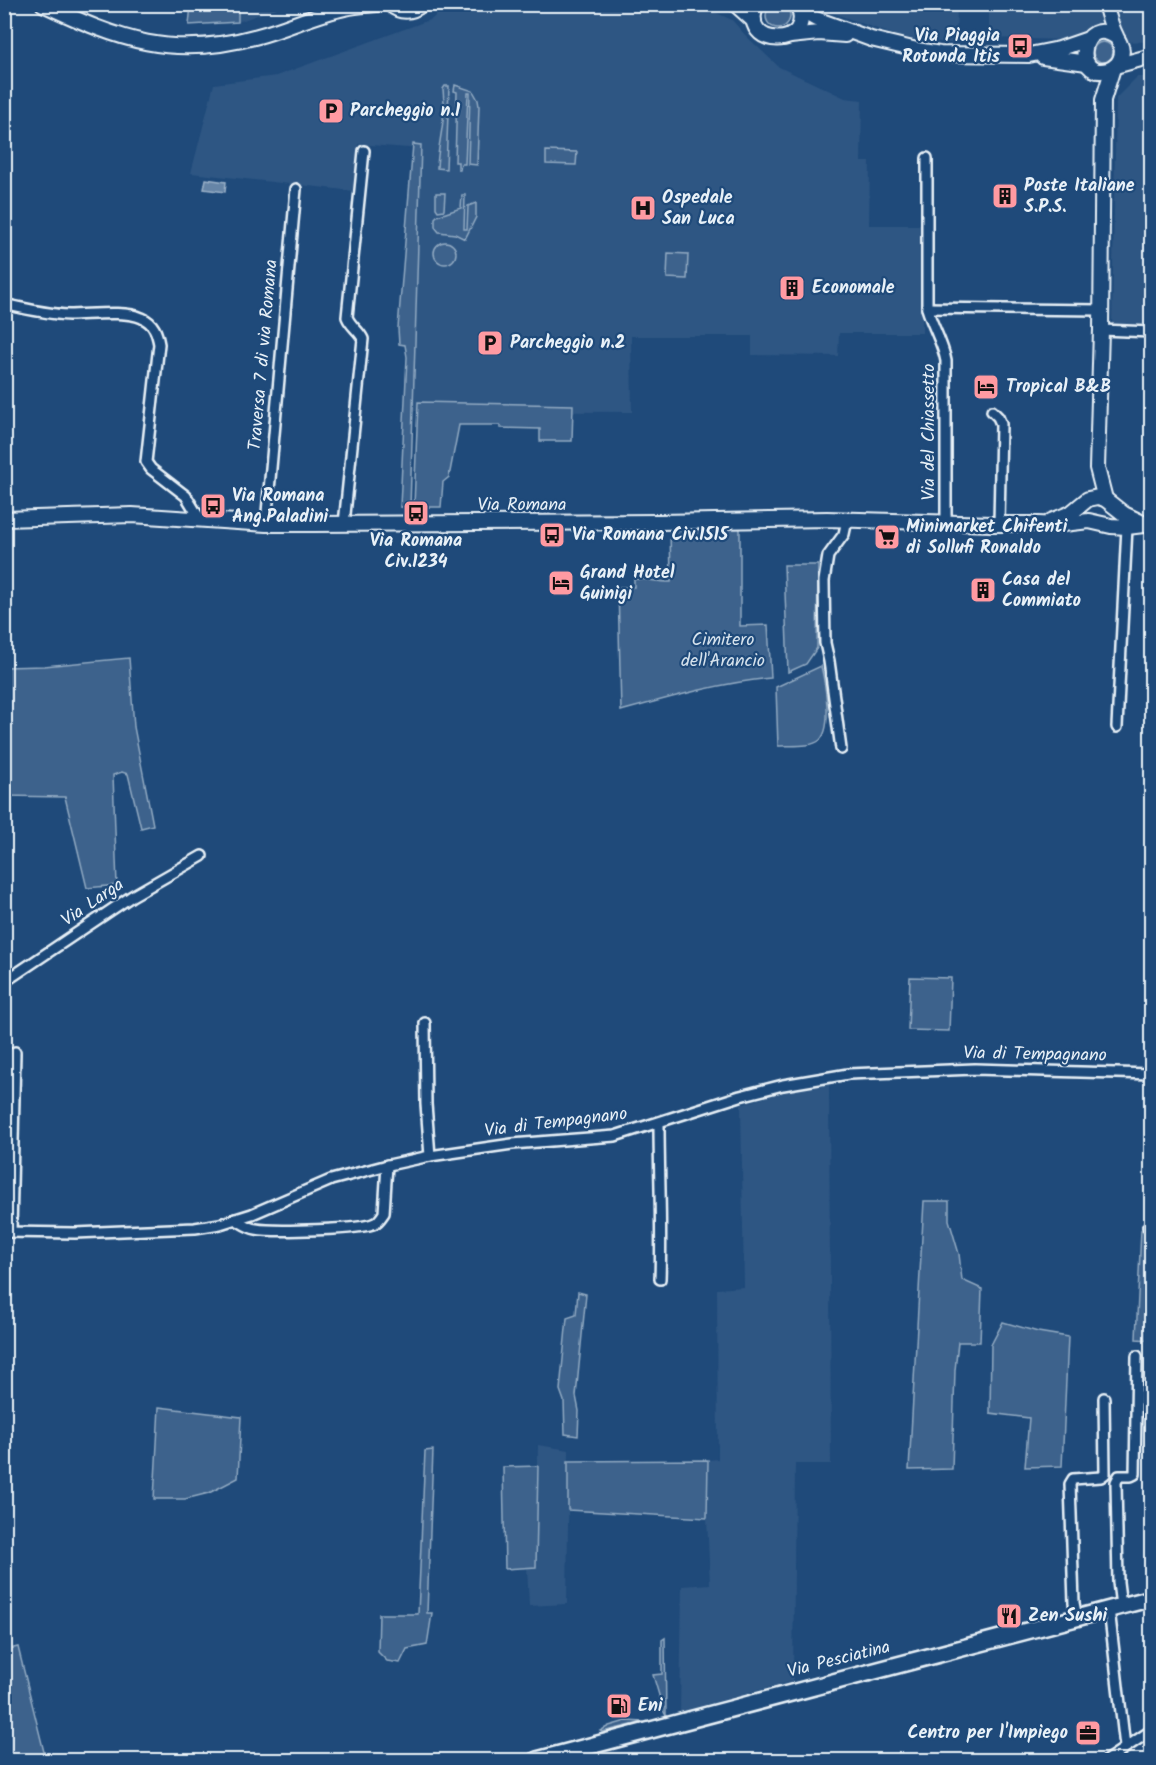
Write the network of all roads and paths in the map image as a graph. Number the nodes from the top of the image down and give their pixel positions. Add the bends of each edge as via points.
1 (42, 4) edge
2 (377, 4) edge
3 (390, 4) edge
4 (422, 4) edge
5 (735, 4) edge
6 (757, 4) edge
7 (1105, 4) edge
8 (348, 6) edge
9 (799, 7) edge
10 (754, 21) junction
11 (790, 36) junction
12 (1091, 37) junction
13 (870, 39) junction
14 (1118, 39) junction
15 (1029, 55) junction
16 (1150, 56) edge
17 (1091, 66) junction
18 (1114, 67) junction
19 (1103, 99) junction
20 (364, 151) dead end
21 (927, 158) dead end
22 (296, 189) dead end
23 (4, 304) edge
24 (927, 308) junction
25 (1101, 310) junction
26 (1101, 330) junction
27 (1152, 332) edge
28 (992, 411) dead end
29 (1097, 468) junction
30 (1087, 501) junction
31 (1107, 501) junction
32 (4, 519) edge
33 (200, 519) junction
34 (847, 520) junction
35 (1094, 522) junction
36 (946, 523) junction
37 (266, 524) junction
38 (344, 524) junction
39 (999, 524) junction
40 (1040, 524) junction
41 (1148, 524) edge
42 (1127, 527) junction
43 (1117, 727) dead end
44 (842, 749) dead end
45 (202, 856) dead end
46 (4, 982) edge
47 (425, 1023) dead end
48 (15, 1052) dead end
49 (1152, 1074) edge
50 (659, 1123) junction
51 (430, 1156) junction
52 (387, 1165) junction
53 (235, 1219) junction
54 (8, 1232) edge
55 (660, 1280) dead end
56 (1137, 1356) dead end
57 (1104, 1398) dead end
58 (1152, 1598) edge
59 (1115, 1608) junction
60 (1077, 1618) junction
61 (1152, 1730) edge
62 (1125, 1748) junction
63 (537, 1761) edge
64 (1107, 1761) edge

1 - 8 main road via 99,30 150,44 189,47 257,36
2 - 8 main road
3 - 4 main road via 406,11
5 - 10 main road
6 - 10 main road
7 - 12 main road
7 - 14 main road
9 - 11 main road via 799,25
9 - 13 main road via 822,21
10 - 11 main road via 767,37 777,40
11 - 13 main road via 819,33
12 - 14 main road via 1106,33
12 - 15 main road
12 - 17 main road via 1084,49
13 - 15 main road via 940,54
14 - 16 main road
14 - 18 main road via 1122,56
15 - 17 main road
16 - 18 main road
17 - 18 main road via 1102,71
17 - 19 main road
18 - 19 main road
19 - 25 main road
20 - 38 street via 347,317 363,339
21 - 24 street, Via del Chiassetto
22 - 37 street, Traversa 7 di via Romana
23 - 33 street via 55,314 130,315 151,324 159,344 146,462 150,470 186,496
24 - 25 street
24 - 36 street, Via del Chiassetto via 946,361
25 - 26 main road
26 - 27 street
26 - 29 main road
28 - 39 street via 1001,424
29 - 30 main road
29 - 31 main road
30 - 31 main road, Via Romana via 1098,497
30 - 35 main road via 1084,511
30 - 40 main road, Via Romana via 1066,516
31 - 35 main road via 1108,517
31 - 41 main road, Via Romana via 1124,514
32 - 33 main road, Via Romana via 132,515
33 - 37 main road, Via Romana
34 - 36 main road, Via Romana
34 - 38 main road, Via Romana
34 - 44 street via 844,534 828,556 824,581 825,643
35 - 40 main road, Via Romana
35 - 42 main road, Via Romana
36 - 39 main road, Via Romana
37 - 38 main road, Via Romana
39 - 40 main road, Via Romana
41 - 42 main road, Via Romana
42 - 43 street
45 - 46 street, Via Larga via 132,896
47 - 51 street
48 - 54 street
49 - 50 street, Via di Tempagnano via 975,1069 848,1074 740,1096
50 - 51 street, Via di Tempagnano via 615,1136 512,1144
50 - 55 street
51 - 52 street, Via di Tempagnano
52 - 53 street, Via di Tempagnano via 331,1180
52 - 53 street via 384,1213 373,1224 270,1230 247,1226
53 - 54 street, Via di Tempagnano via 190,1228
56 - 59 street via 1135,1473 1119,1476 1116,1482
57 - 60 street via 1105,1474 1073,1479 1070,1484
58 - 59 main road, Via Pesciatina
59 - 60 main road, Via Pesciatina
59 - 62 street
60 - 63 main road, Via Pesciatina
61 - 62 street
62 - 64 street

